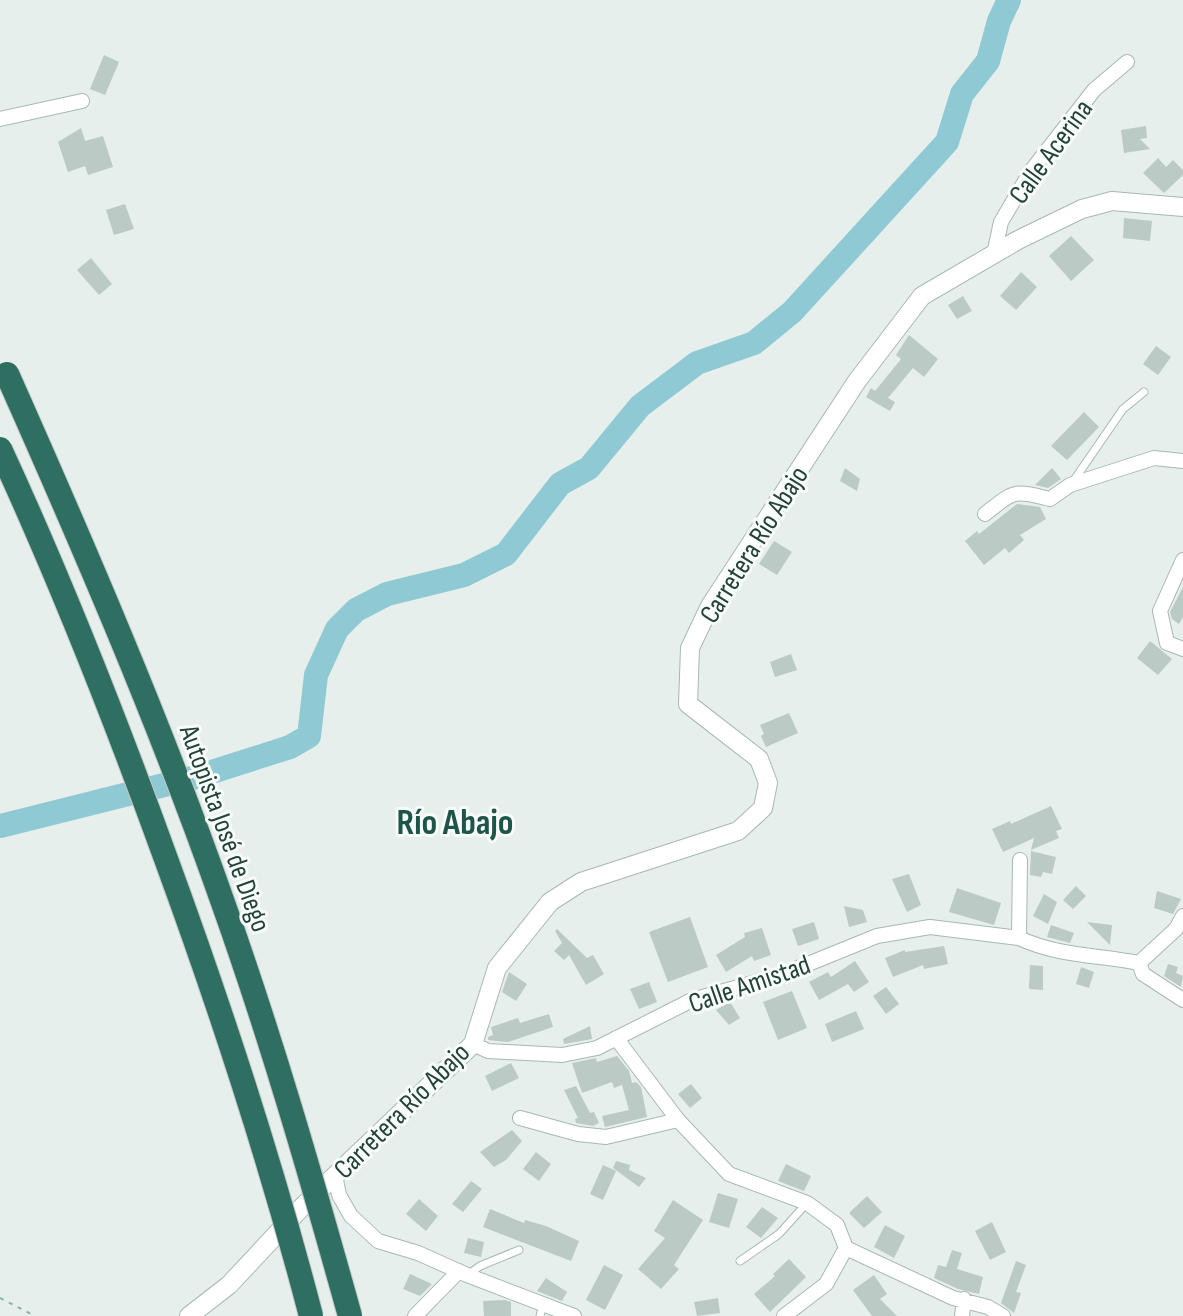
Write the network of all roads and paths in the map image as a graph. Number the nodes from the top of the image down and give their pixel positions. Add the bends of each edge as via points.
1 (1127, 62) dead end
2 (82, 101) dead end
3 (0, 119) edge
4 (1183, 207) edge
5 (994, 254) junction
6 (7, 374) dead end
7 (1144, 392) dead end
8 (0, 449) edge
9 (1183, 461) edge
10 (1070, 485) junction
11 (985, 514) dead end
12 (1183, 560) edge
13 (1183, 649) edge
14 (1020, 860) dead end
15 (1183, 916) edge
16 (1025, 941) junction
17 (1139, 963) junction
18 (1183, 1000) edge
19 (616, 1038) junction
20 (473, 1044) junction
21 (520, 1118) dead end
22 (678, 1120) junction
23 (335, 1175) junction
24 (807, 1203) junction
25 (846, 1248) junction
26 (519, 1250) dead end
27 (740, 1261) dead end
28 (463, 1273) junction
29 (0, 1298) edge
30 (964, 1299) junction
31 (542, 1310) edge
32 (35, 1316) edge
33 (189, 1316) edge
34 (311, 1316) edge
35 (350, 1316) edge
36 (415, 1316) edge
37 (574, 1316) edge
38 (785, 1316) edge
39 (962, 1316) edge
40 (1003, 1316) edge

1 - 5 street, Calle Acerina via 1094,90 1031,171 1001,222
2 - 3 street
4 - 5 street, Carretera Río Abajo via 1112,201 1082,209
5 - 20 street, Carretera Río Abajo via 922,296 857,381 710,606 690,648 688,704 759,759 768,783 763,808 738,831 581,882 550,902 497,968
6 - 35 highway, Autopista José de Diego, bridge via 115,622 223,901 296,1125
7 - 10 lane via 1123,409
8 - 34 highway, bridge via 101,686 173,876 251,1107
9 - 10 street via 1154,458
10 - 11 street via 1050,499 1015,493
12 - 13 street via 1160,611 1167,643
14 - 16 street
15 - 17 street
16 - 17 street, Calle Amistad
16 - 19 street, Calle Amistad via 930,927 877,936 781,975 692,1000
17 - 18 street via 1143,974
19 - 20 street, Calle Amistad via 562,1055 488,1051
19 - 22 street
20 - 23 street, Carretera Río Abajo
21 - 22 street via 606,1137
22 - 24 street via 729,1174
23 - 28 street via 351,1216 378,1241
23 - 33 street, Carretera Río Abajo via 229,1285
24 - 25 street via 837,1225
24 - 27 lane via 779,1234
25 - 30 street
25 - 38 street via 826,1284
26 - 28 lane
28 - 31 street
28 - 36 street
29 - 32 path
30 - 39 street
30 - 40 street
31 - 37 street

